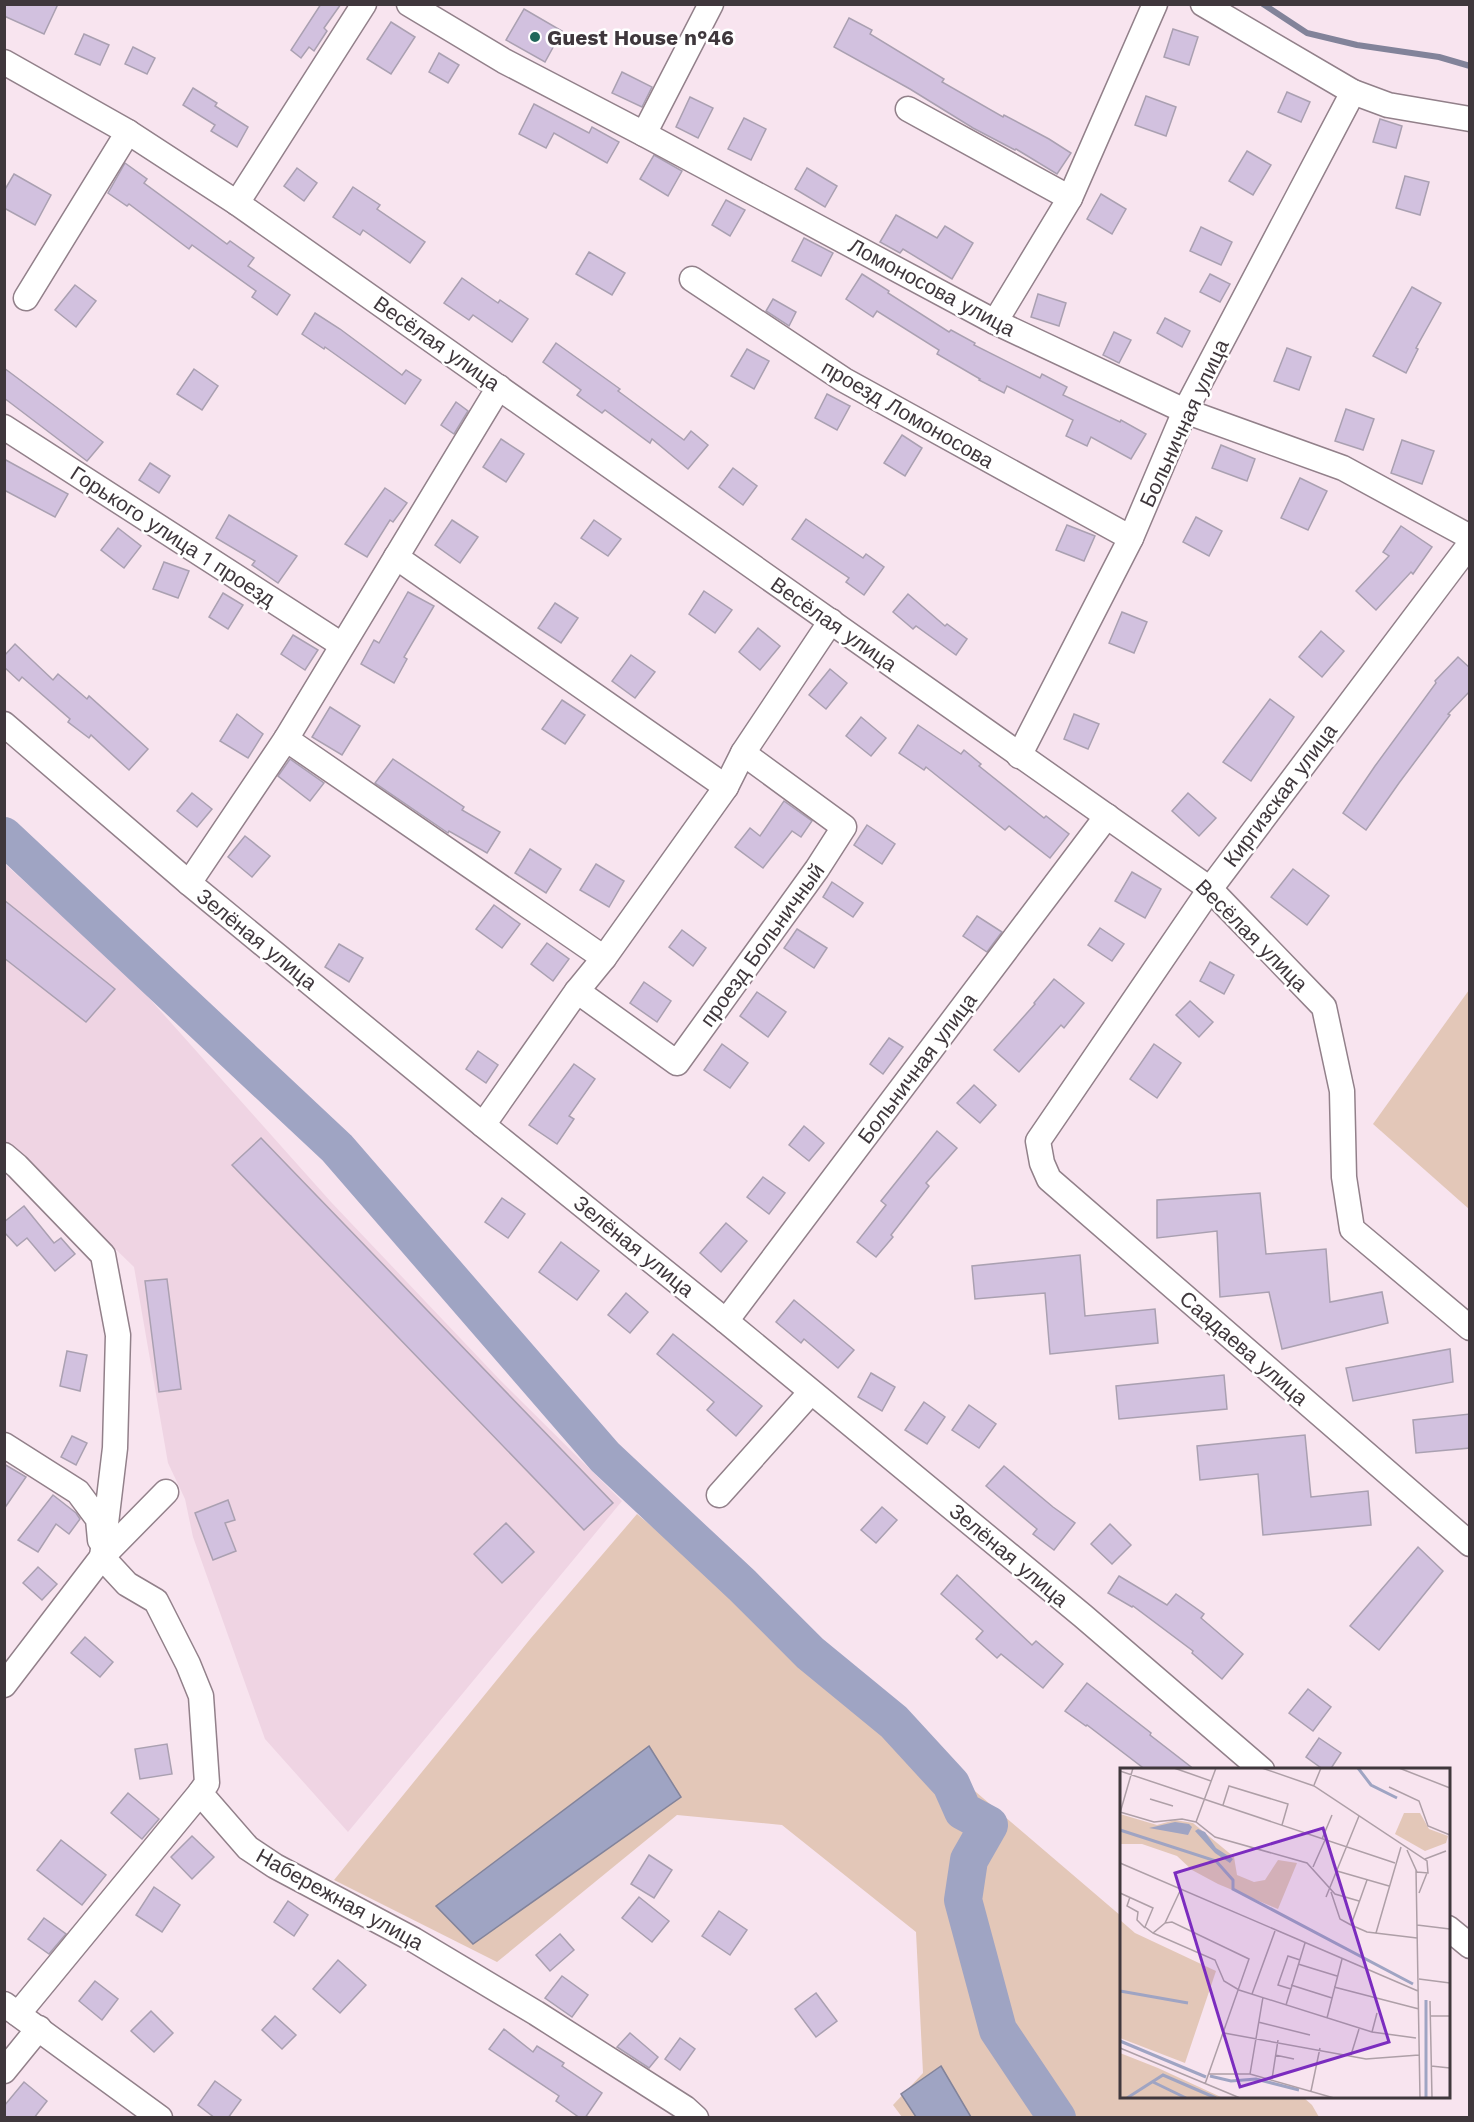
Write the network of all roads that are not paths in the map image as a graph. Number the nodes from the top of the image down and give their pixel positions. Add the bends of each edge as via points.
1 (364, 4) edge
2 (409, 4) edge
3 (711, 4) edge
4 (1155, 4) edge
5 (1203, 4) edge
6 (4, 62) edge
7 (1353, 92) junction
8 (908, 109) dead end
9 (1470, 119) edge
10 (128, 132) junction
11 (644, 134) junction
12 (1070, 198) junction
13 (237, 203) junction
14 (692, 279) dead end
15 (26, 297) dead end
16 (995, 322) junction
17 (499, 387) junction
18 (1185, 411) junction
19 (4, 428) edge
20 (1470, 537) edge
21 (1131, 538) junction
22 (1470, 544) edge
23 (396, 556) junction
24 (831, 621) junction
25 (342, 645) junction
26 (4, 724) edge
27 (286, 739) junction
28 (743, 753) junction
29 (1019, 756) junction
30 (726, 787) junction
31 (1107, 816) junction
32 (189, 883) junction
33 (1210, 889) junction
34 (603, 958) junction
35 (577, 991) junction
36 (483, 1125) junction
37 (1038, 1141) joint
38 (9, 1168) edge
39 (726, 1321) junction
40 (1470, 1328) edge
41 (811, 1392) junction
42 (4, 1445) edge
43 (166, 1492) dead end
44 (719, 1495) dead end
45 (1470, 1544) edge
46 (102, 1557) junction
47 (4, 1685) edge
48 (1260, 1768) edge
49 (200, 1793) junction
50 (1450, 1929) edge
51 (1470, 1946) edge
52 (11, 2009) edge
53 (39, 2028) junction
54 (4, 2071) edge
55 (160, 2118) edge
56 (696, 2118) edge

1 - 13 street
2 - 11 street, Ломоносова улица via 504,61
3 - 11 street
4 - 12 street
5 - 7 street
6 - 10 street, Весёлая улица
7 - 9 street via 1388,105
7 - 18 street, Больничная улица
8 - 12 street
10 - 13 street, Весёлая улица
10 - 15 street
11 - 16 street, Ломоносова улица
12 - 16 street
13 - 17 street, Весёлая улица
14 - 21 street, проезд Ломоносова via 844,380
16 - 18 street, Ломоносова улица
17 - 23 street
17 - 24 street, Весёлая улица
18 - 20 street, Ломоносова улица via 1342,468
18 - 21 street, Больничная улица
19 - 25 street, Горького улица 1 проезд
21 - 29 street, Больничная улица
22 - 33 street, Киргизская улица
23 - 25 street
23 - 30 street
24 - 28 street
24 - 29 street, Весёлая улица
25 - 27 street
26 - 32 street, Зелёная улица
27 - 32 street
27 - 34 street
28 - 30 street
28 - 35 street, проезд Больничный via 844,827 817,869 677,1063
29 - 31 street, Весёлая улица
30 - 34 street
31 - 33 street, Весёлая улица
31 - 39 street, Больничная улица
32 - 36 street, Зелёная улица
33 - 37 street, Киргизская улица
33 - 40 street, Весёлая улица via 1324,1007 1342,1091 1344,1177 1352,1229
34 - 35 street
35 - 36 street
36 - 39 street, Зелёная улица
37 - 45 street, Саадаева улица via 1049,1179
38 - 46 street via 103,1255 118,1335 115,1448
39 - 41 street, Зелёная улица
41 - 44 street
41 - 48 street, Зелёная улица via 1083,1616
42 - 46 street via 78,1492 98,1519
43 - 46 street
46 - 47 street
46 - 49 street via 127,1584 156,1600 188,1664 201,1696 207,1784
49 - 52 street
49 - 56 street, Набережная улица via 248,1848 275,1866 414,1940 516,2001
50 - 51 street
52 - 53 street
53 - 54 street
53 - 55 street

